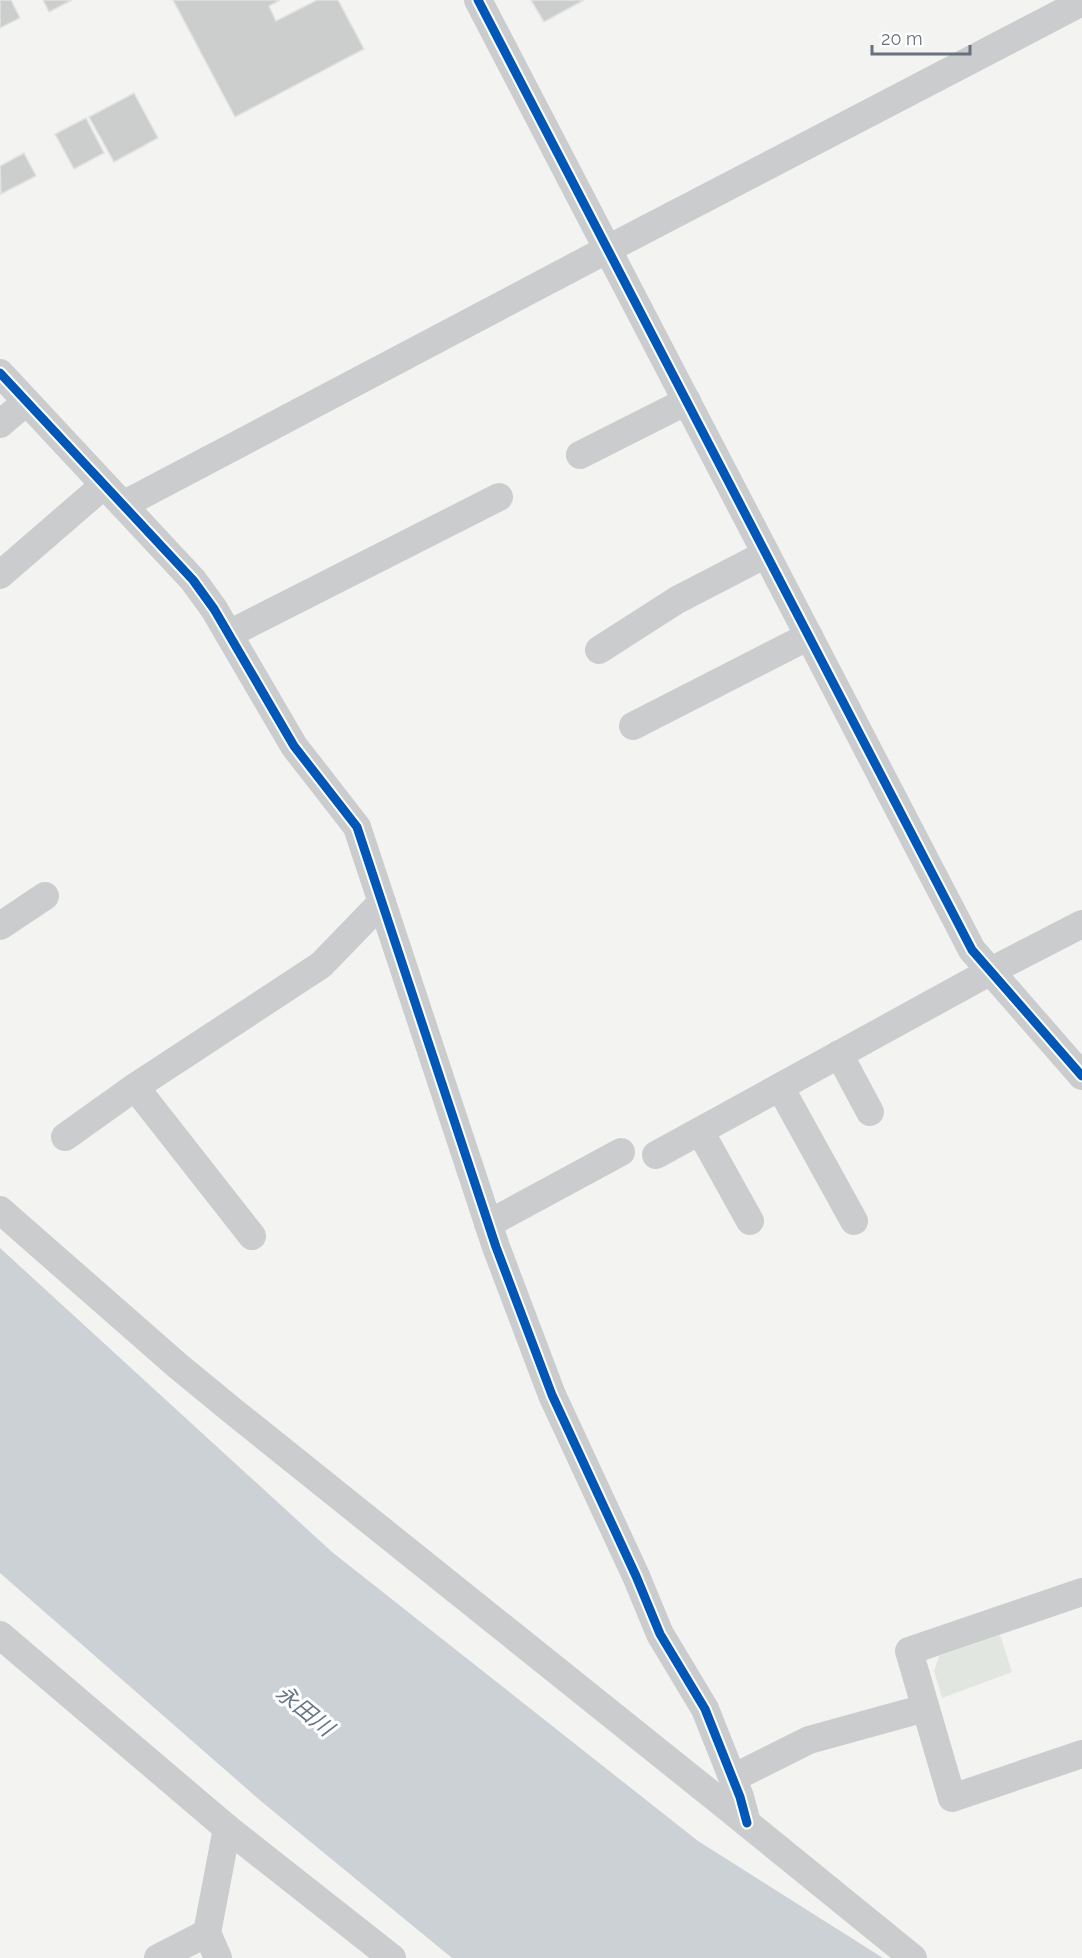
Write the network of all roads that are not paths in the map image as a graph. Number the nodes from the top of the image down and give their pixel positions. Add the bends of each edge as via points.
1 (478, 0) edge
2 (1082, 2) edge
3 (608, 249) junction
4 (0, 373) edge
5 (687, 401) junction
6 (27, 402) junction
7 (0, 423) edge
8 (580, 455) dead end
9 (104, 485) junction
10 (499, 497) dead end
11 (123, 505) junction
12 (766, 554) junction
13 (0, 575) edge
14 (229, 634) junction
15 (809, 636) junction
16 (598, 650) dead end
17 (633, 726) dead end
18 (45, 896) dead end
19 (382, 902) junction
20 (1082, 924) edge
21 (0, 926) edge
22 (991, 970) junction
23 (839, 1054) junction
24 (1082, 1076) edge
25 (135, 1087) junction
26 (780, 1087) junction
27 (870, 1112) dead end
28 (700, 1131) junction
29 (65, 1137) dead end
30 (621, 1152) dead end
31 (656, 1155) dead end
32 (0, 1210) edge
33 (750, 1221) dead end
34 (854, 1221) dead end
35 (488, 1224) junction
36 (252, 1236) dead end
37 (1082, 1592) edge
38 (0, 1635) edge
39 (925, 1707) junction
40 (1082, 1754) edge
41 (733, 1778) junction
42 (747, 1823) junction
43 (227, 1828) junction
44 (212, 1945) edge
45 (158, 1958) edge
46 (392, 1958) edge
47 (913, 1958) edge

1 - 3 street
2 - 3 street
3 - 5 street
3 - 11 street
4 - 6 street
5 - 8 street
5 - 12 street
6 - 7 street
6 - 9 street
9 - 11 street
9 - 13 street
10 - 14 street
11 - 14 street via 193,580
12 - 15 street
12 - 16 street via 677,600
14 - 19 street via 294,746 357,826
15 - 17 street
15 - 22 street via 972,950
18 - 21 street
19 - 25 street via 321,965
19 - 35 street
20 - 22 street
22 - 23 street
22 - 24 street
23 - 26 street
23 - 27 street
25 - 29 street
25 - 36 street
26 - 28 street
26 - 34 street
28 - 31 street
28 - 33 street
30 - 35 street
32 - 42 street via 234,1412
35 - 41 street via 552,1395 660,1634 705,1709
37 - 39 street via 909,1651
38 - 43 street
39 - 40 street via 952,1798
39 - 41 street via 809,1740
41 - 42 street
42 - 47 street
43 - 44 street
43 - 46 street
44 - 45 street

